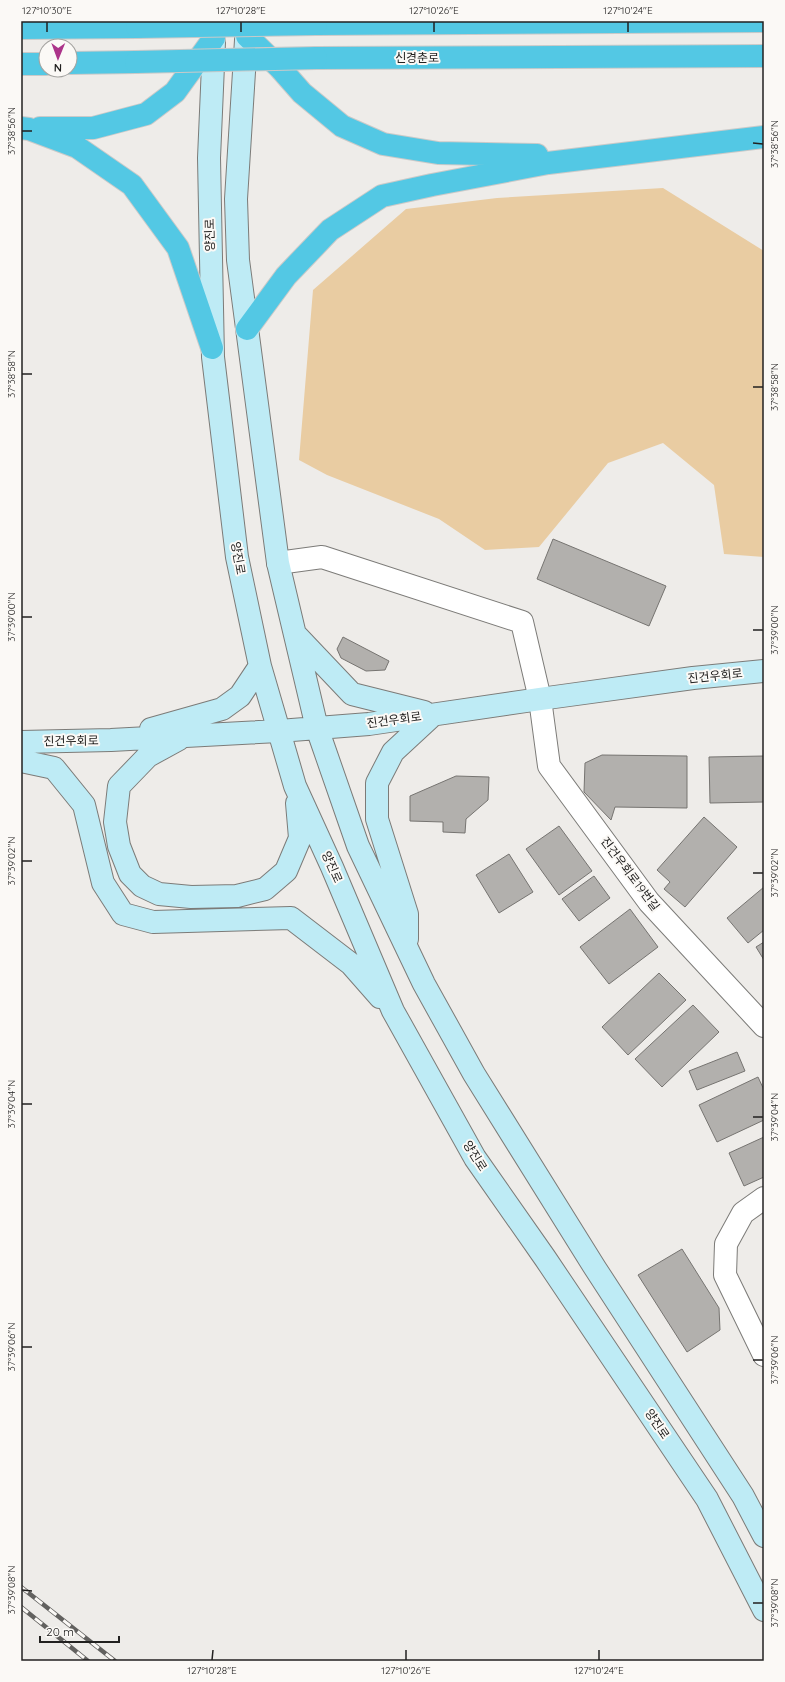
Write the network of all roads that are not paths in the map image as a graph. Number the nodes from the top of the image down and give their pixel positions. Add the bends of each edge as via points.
1 (196, 21) edge
2 (262, 21) edge
3 (764, 21) edge
4 (21, 28) edge
5 (214, 29) edge
6 (247, 29) edge
7 (764, 56) edge
8 (78, 63) edge
9 (21, 64) edge
10 (38, 64) edge
11 (25, 128) edge
12 (764, 137) edge
13 (629, 153) junction
14 (247, 330) junction
15 (212, 348) junction
16 (278, 563) junction
17 (295, 634) junction
18 (260, 666) junction
19 (764, 671) edge
20 (540, 698) junction
21 (433, 715) junction
22 (317, 728) junction
23 (279, 731) junction
24 (186, 736) junction
25 (111, 740) junction
26 (21, 742) edge
27 (21, 761) edge
28 (295, 786) junction
29 (408, 950) junction
30 (393, 1011) junction
31 (764, 1026) edge
32 (764, 1198) edge
33 (764, 1356) edge
34 (764, 1536) edge
35 (764, 1610) edge

1 - 5 highway
2 - 6 highway
3 - 4 highway, bridge
5 - 6 highway
5 - 11 highway via 175,92 146,114 93,128
5 - 15 main road, 양진로 via 209,158
6 - 13 highway via 302,93 342,126 384,144 438,153
6 - 14 main road via 236,199 238,260
7 - 8 highway, 신경춘로, bridge via 316,58
9 - 10 highway
11 - 15 highway via 77,147 132,185 178,248
12 - 13 highway
13 - 14 highway via 548,163 382,196 330,230 286,276
14 - 16 main road
15 - 18 main road, 양진로 via 237,557
16 - 17 main road
16 - 20 street, 진건우회로19번길 via 322,557 522,622
17 - 21 main road via 352,694
17 - 22 main road
18 - 23 main road, 양진로
18 - 25 main road via 240,696 222,709
19 - 20 main road, 진건우회로
20 - 21 main road, 진건우회로
20 - 31 street, 진건우회로19번길 via 549,766 649,902
21 - 22 main road, 진건우회로
21 - 29 main road via 393,752 377,783 377,819 407,914
22 - 23 main road, 진건우회로
22 - 29 main road via 358,846
23 - 24 main road, 진건우회로
23 - 28 main road, 양진로
24 - 25 main road, 진건우회로
24 - 28 main road via 148,756 120,786 115,822 119,846 130,874 142,886 159,894 191,897 237,896 265,889 286,871 300,838
25 - 26 main road, 진건우회로
27 - 30 main road via 54,768 84,805 103,883 123,914 153,922 291,918 351,964
28 - 30 main road, 양진로
29 - 34 main road via 474,1074 595,1268 743,1496
30 - 35 main road, 양진로 via 475,1158 707,1499
32 - 33 street via 743,1213 726,1244 725,1275

